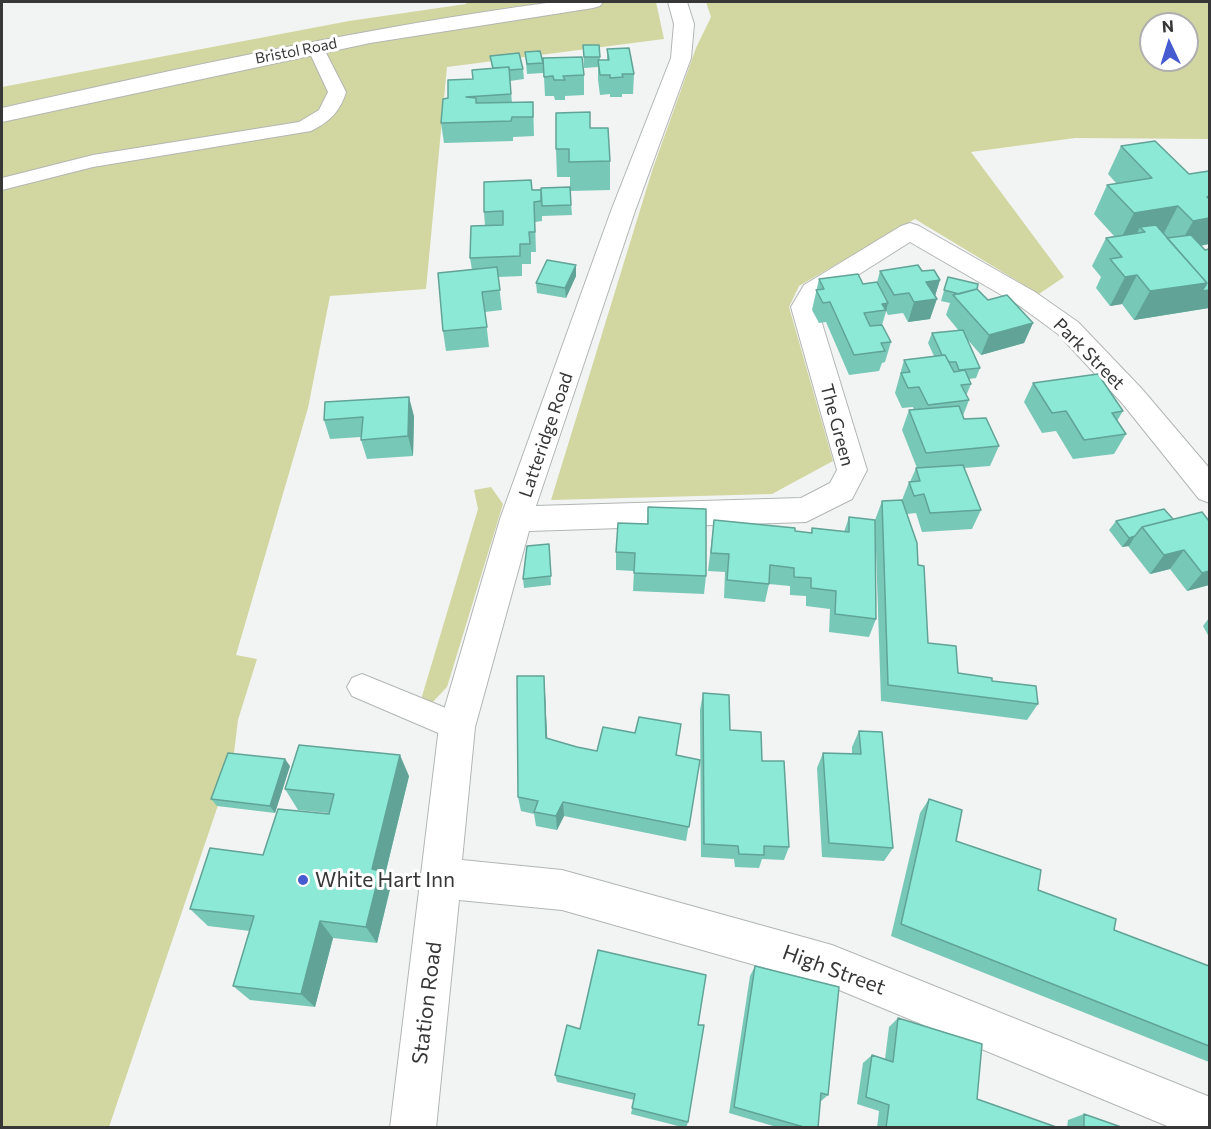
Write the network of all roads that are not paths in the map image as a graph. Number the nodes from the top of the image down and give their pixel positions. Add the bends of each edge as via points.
1 (593, 2) edge
2 (677, 2) edge
3 (315, 47) junction
4 (2, 115) edge
5 (2, 184) edge
6 (910, 231) joint
7 (1209, 491) edge
8 (516, 519) junction
9 (362, 687) dead end
10 (456, 727) junction
11 (441, 878) junction
12 (1209, 1120) edge
13 (413, 1128) edge

1 - 3 street, Bristol Road via 406,29
2 - 8 street, Latteridge Road via 684,24 681,58 623,211
3 - 4 street, Bristol Road
3 - 5 lane via 337,92 326,116 304,127 93,161
6 - 7 street, Park Street via 1026,298 1068,328 1132,396
6 - 8 street, The Green via 813,291 804,307 852,470 841,491 806,510
8 - 10 street, Latteridge Road
9 - 10 lane
10 - 11 street, Latteridge Road
11 - 12 street, High Street via 562,890 832,966
11 - 13 street, Station Road

